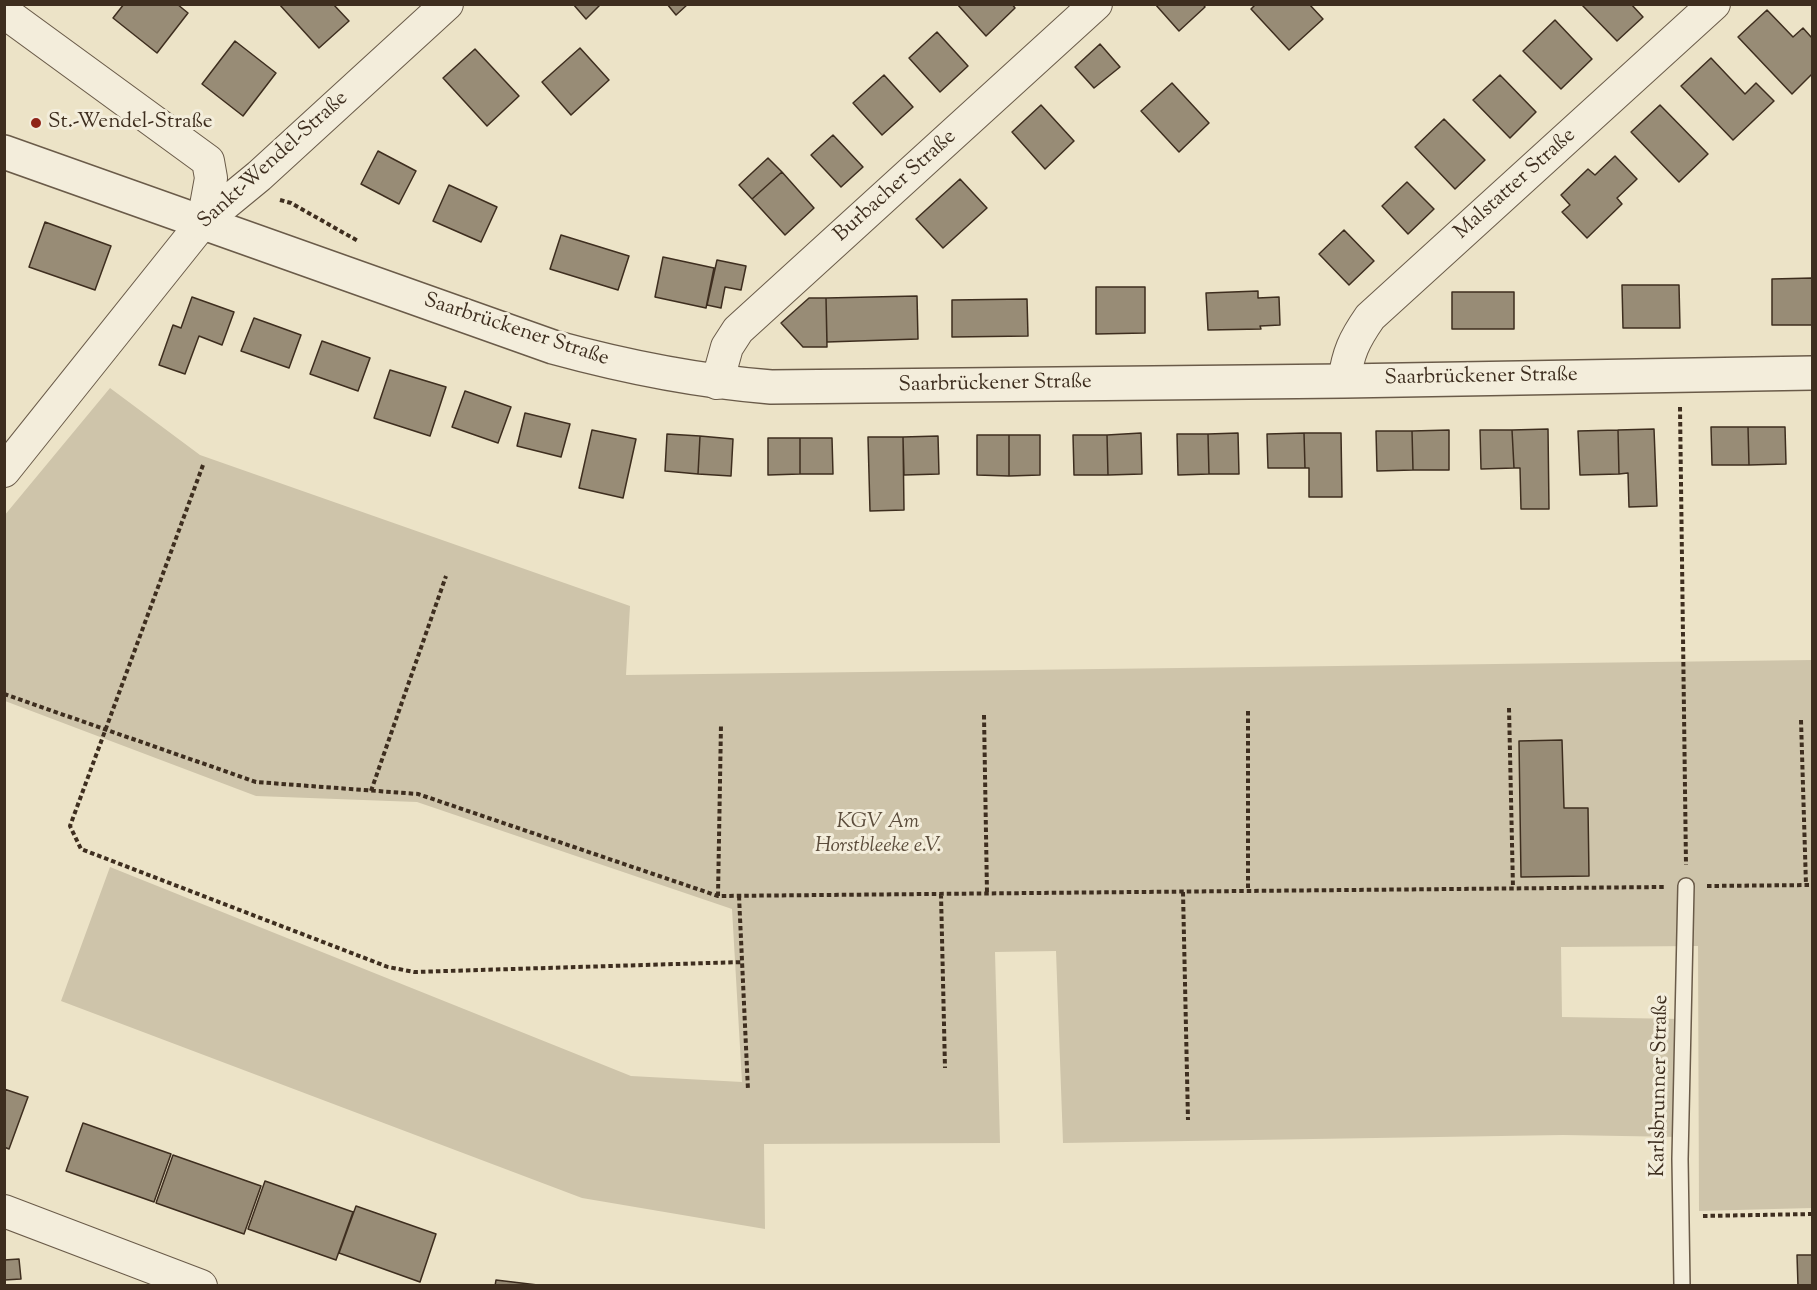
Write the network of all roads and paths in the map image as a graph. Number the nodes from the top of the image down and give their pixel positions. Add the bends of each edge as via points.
1 (447, 4) edge
2 (1096, 4) edge
3 (1714, 4) edge
4 (4, 12) edge
5 (4, 152) edge
6 (241, 191) junction
7 (203, 222) junction
8 (362, 243) dead end
9 (1812, 373) edge
10 (1344, 381) junction
11 (717, 383) junction
12 (1680, 396) dead end
13 (202, 465) dead end
14 (4, 471) edge
15 (446, 576) dead end
16 (4, 694) edge
17 (1509, 708) dead end
18 (1248, 711) dead end
19 (984, 715) dead end
20 (1801, 720) dead end
21 (721, 724) dead end
22 (106, 730) junction
23 (371, 790) junction
24 (1806, 885) junction
25 (1812, 885) edge
26 (1686, 886) junction
27 (1513, 888) junction
28 (1248, 891) junction
29 (1183, 892) junction
30 (987, 893) junction
31 (941, 894) junction
32 (718, 896) junction
33 (739, 896) junction
34 (742, 962) junction
35 (945, 1068) dead end
36 (748, 1090) dead end
37 (1188, 1120) dead end
38 (4, 1211) edge
39 (1812, 1214) edge
40 (1681, 1216) junction
41 (201, 1286) edge
42 (1682, 1286) edge

1 - 6 street, Sankt-Wendel-Straße
2 - 11 street, Burbacher Straße via 738,330 727,347
3 - 10 street, Malstatter Straße via 1370,317 1354,339
4 - 7 street via 208,161 211,178
5 - 7 street, Saarbrückener Straße
6 - 7 street, Sankt-Wendel-Straße
6 - 8 path via 291,203
7 - 11 street, Saarbrückener Straße via 554,347 613,364
7 - 14 street, Sankt-Wendel-Straße
9 - 10 street, Saarbrückener Straße
10 - 11 street, Saarbrückener Straße via 771,387
12 - 26 path
13 - 22 path
15 - 23 path
16 - 22 path
17 - 27 path
18 - 28 path
19 - 30 path
20 - 24 path
21 - 32 path
22 - 23 path via 256,782
22 - 34 path via 70,826 81,849 388,967 414,972
23 - 32 path via 418,794
24 - 25 path
24 - 26 path
26 - 27 path
26 - 40 lane, Karlsbrunner Straße
27 - 28 path
28 - 29 path
29 - 30 path
29 - 37 path
30 - 31 path
31 - 33 path
31 - 35 path
32 - 33 path
33 - 34 path
34 - 36 path
38 - 41 street
39 - 40 path
40 - 42 lane, Karlsbrunner Straße

